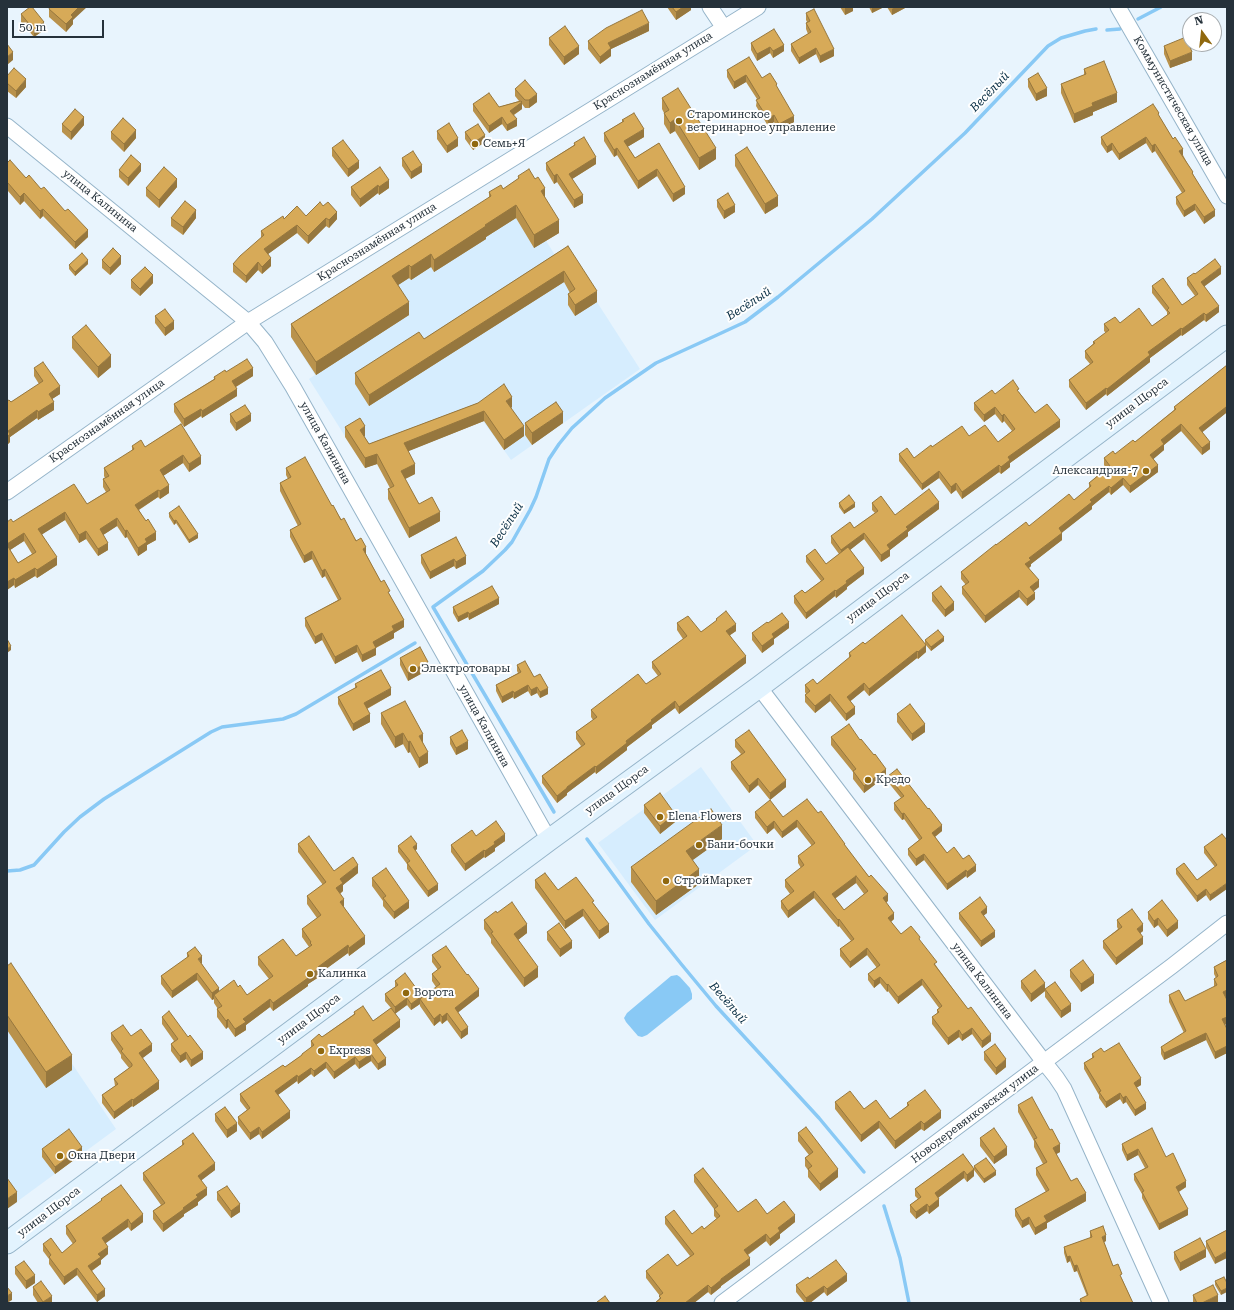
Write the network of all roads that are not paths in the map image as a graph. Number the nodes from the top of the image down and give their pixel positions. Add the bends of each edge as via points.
1 (710, 7) edge
2 (758, 7) edge
3 (1118, 7) edge
4 (724, 28) junction
5 (7, 126) edge
6 (1227, 196) edge
7 (248, 322) junction
8 (1227, 336) edge
9 (7, 492) edge
10 (759, 687) junction
11 (549, 840) junction
12 (1227, 923) edge
13 (1044, 1062) junction
14 (7, 1243) edge
15 (722, 1303) edge
16 (1160, 1303) edge

1 - 4 street
2 - 4 street, Краснознамённая улица
3 - 6 street, Коммунистическая улица
4 - 7 street, Краснознамённая улица
5 - 7 street, улица Калинина
7 - 9 street, Краснознамённая улица
7 - 11 street, улица Калинина via 265,342 293,387
8 - 10 main road, улица Щорса
10 - 11 main road, улица Щорса
10 - 13 street, улица Калинина
11 - 14 main road, улица Щорса
12 - 13 street, Новодеревянковская улица
13 - 15 street, Новодеревянковская улица
13 - 16 street, улица Калинина via 1064,1089

